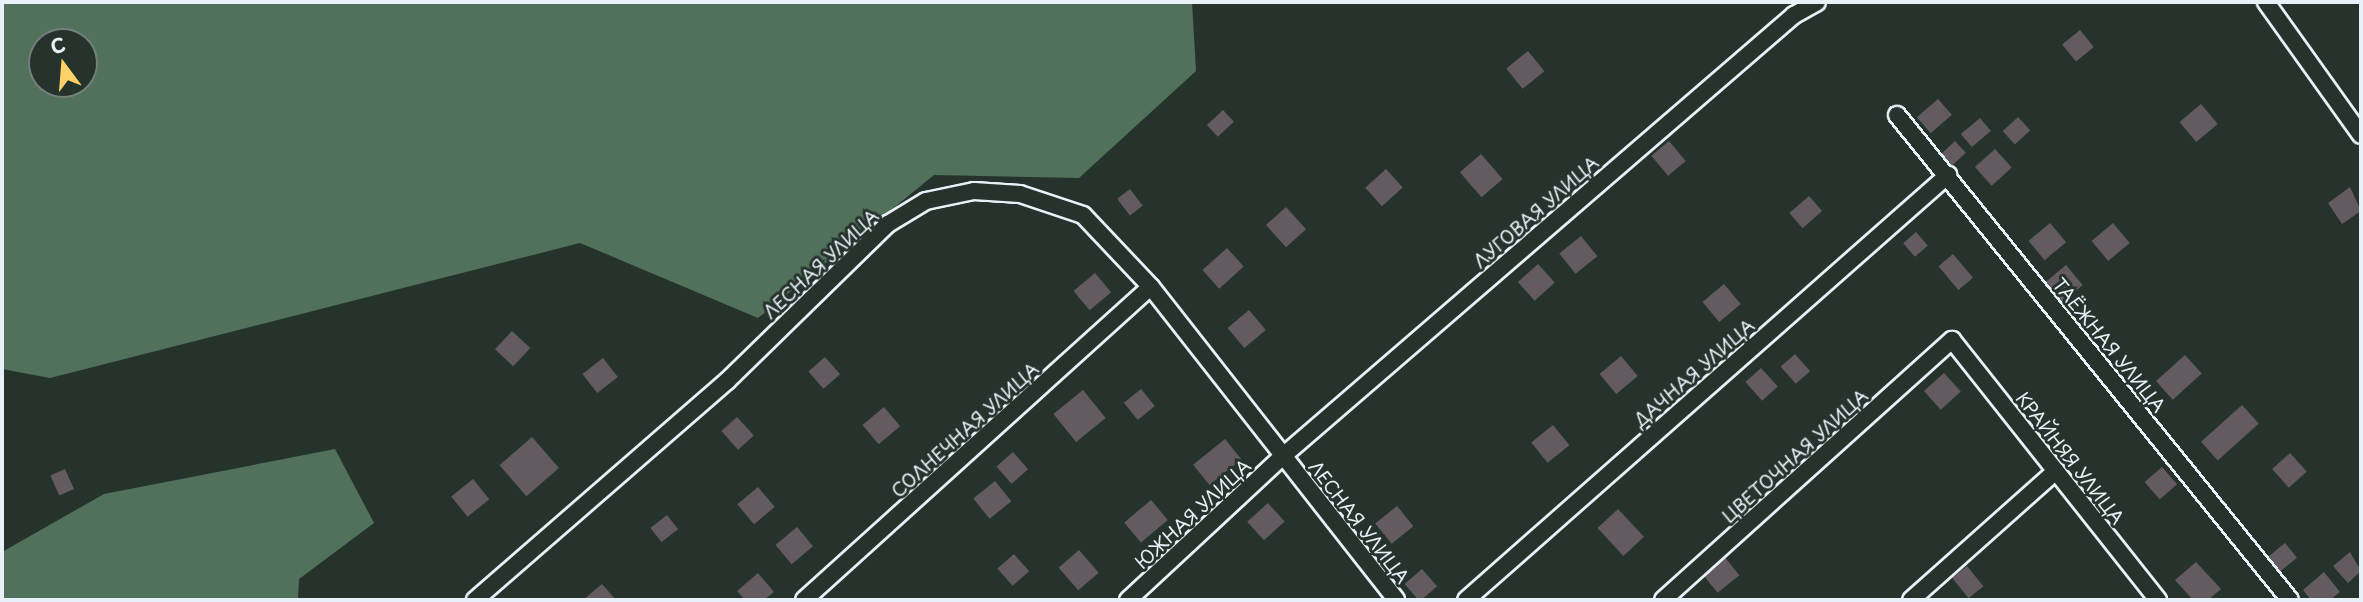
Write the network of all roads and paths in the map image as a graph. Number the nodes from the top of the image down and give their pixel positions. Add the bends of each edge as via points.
1 (1817, 2) edge
2 (2266, 2) edge
3 (1897, 115) dead end
4 (2361, 135) edge
5 (1948, 175) junction
6 (1151, 288) junction
7 (1952, 340) joint
8 (1283, 456) junction
9 (2056, 471) junction
10 (475, 600) edge
11 (804, 600) edge
12 (1128, 600) edge
13 (1396, 600) edge
14 (1466, 600) edge
15 (1663, 600) edge
16 (1911, 600) edge
17 (2158, 600) edge
18 (2290, 600) edge

1 - 8 street, ЛУГОВАЯ УЛИЦА via 1794,15
2 - 4 street
3 - 5 street, ТАЁЖНАЯ УЛИЦА
5 - 14 street, ДАЧНАЯ УЛИЦА
5 - 18 street, ТАЁЖНАЯ УЛИЦА
6 - 8 street, ЛЕСНАЯ УЛИЦА
6 - 10 street, ЛЕСНАЯ УЛИЦА via 1083,215 1020,194 974,191 926,201 888,224 727,381
6 - 11 street, СОЛНЕЧНАЯ УЛИЦА
7 - 9 street, КРАЙНЯЯ УЛИЦА
7 - 15 street, ЦВЕТОЧНАЯ УЛИЦА
8 - 12 street, ЮЖНАЯ УЛИЦА
8 - 13 street, ЛЕСНАЯ УЛИЦА
9 - 16 street
9 - 17 street, КРАЙНЯЯ УЛИЦА

